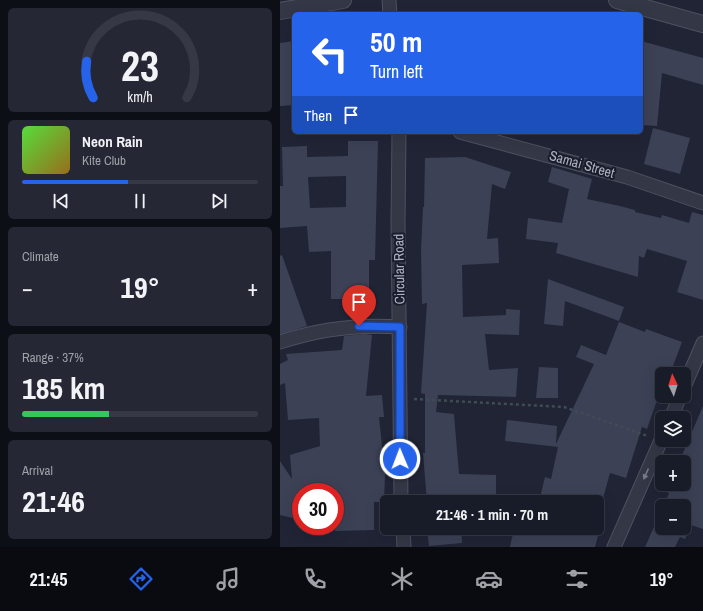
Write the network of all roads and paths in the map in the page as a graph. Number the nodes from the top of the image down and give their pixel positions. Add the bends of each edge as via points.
1 (343, 0) edge
2 (389, 0) edge
3 (617, 0) edge
4 (280, 11) edge
5 (390, 12) edge
6 (703, 24) edge
7 (399, 134) edge
8 (467, 134) edge
9 (703, 203) edge
10 (400, 327) junction
11 (280, 342) edge
12 (703, 343) edge
13 (691, 371) edge
14 (399, 398) junction
15 (655, 437) edge
16 (658, 447) edge
17 (402, 495) edge
18 (403, 535) edge
19 (404, 547) edge
20 (614, 547) edge

1 - 4 street
2 - 5 street
3 - 6 street
7 - 10 street, Circular Road
8 - 9 street, Samai Street via 627,177
10 - 11 street via 370,325 336,328
10 - 14 street, Circular Road
12 - 13 street
14 - 15 path via 564,407
14 - 17 street, Circular Road
16 -> 20 street
18 - 19 street

